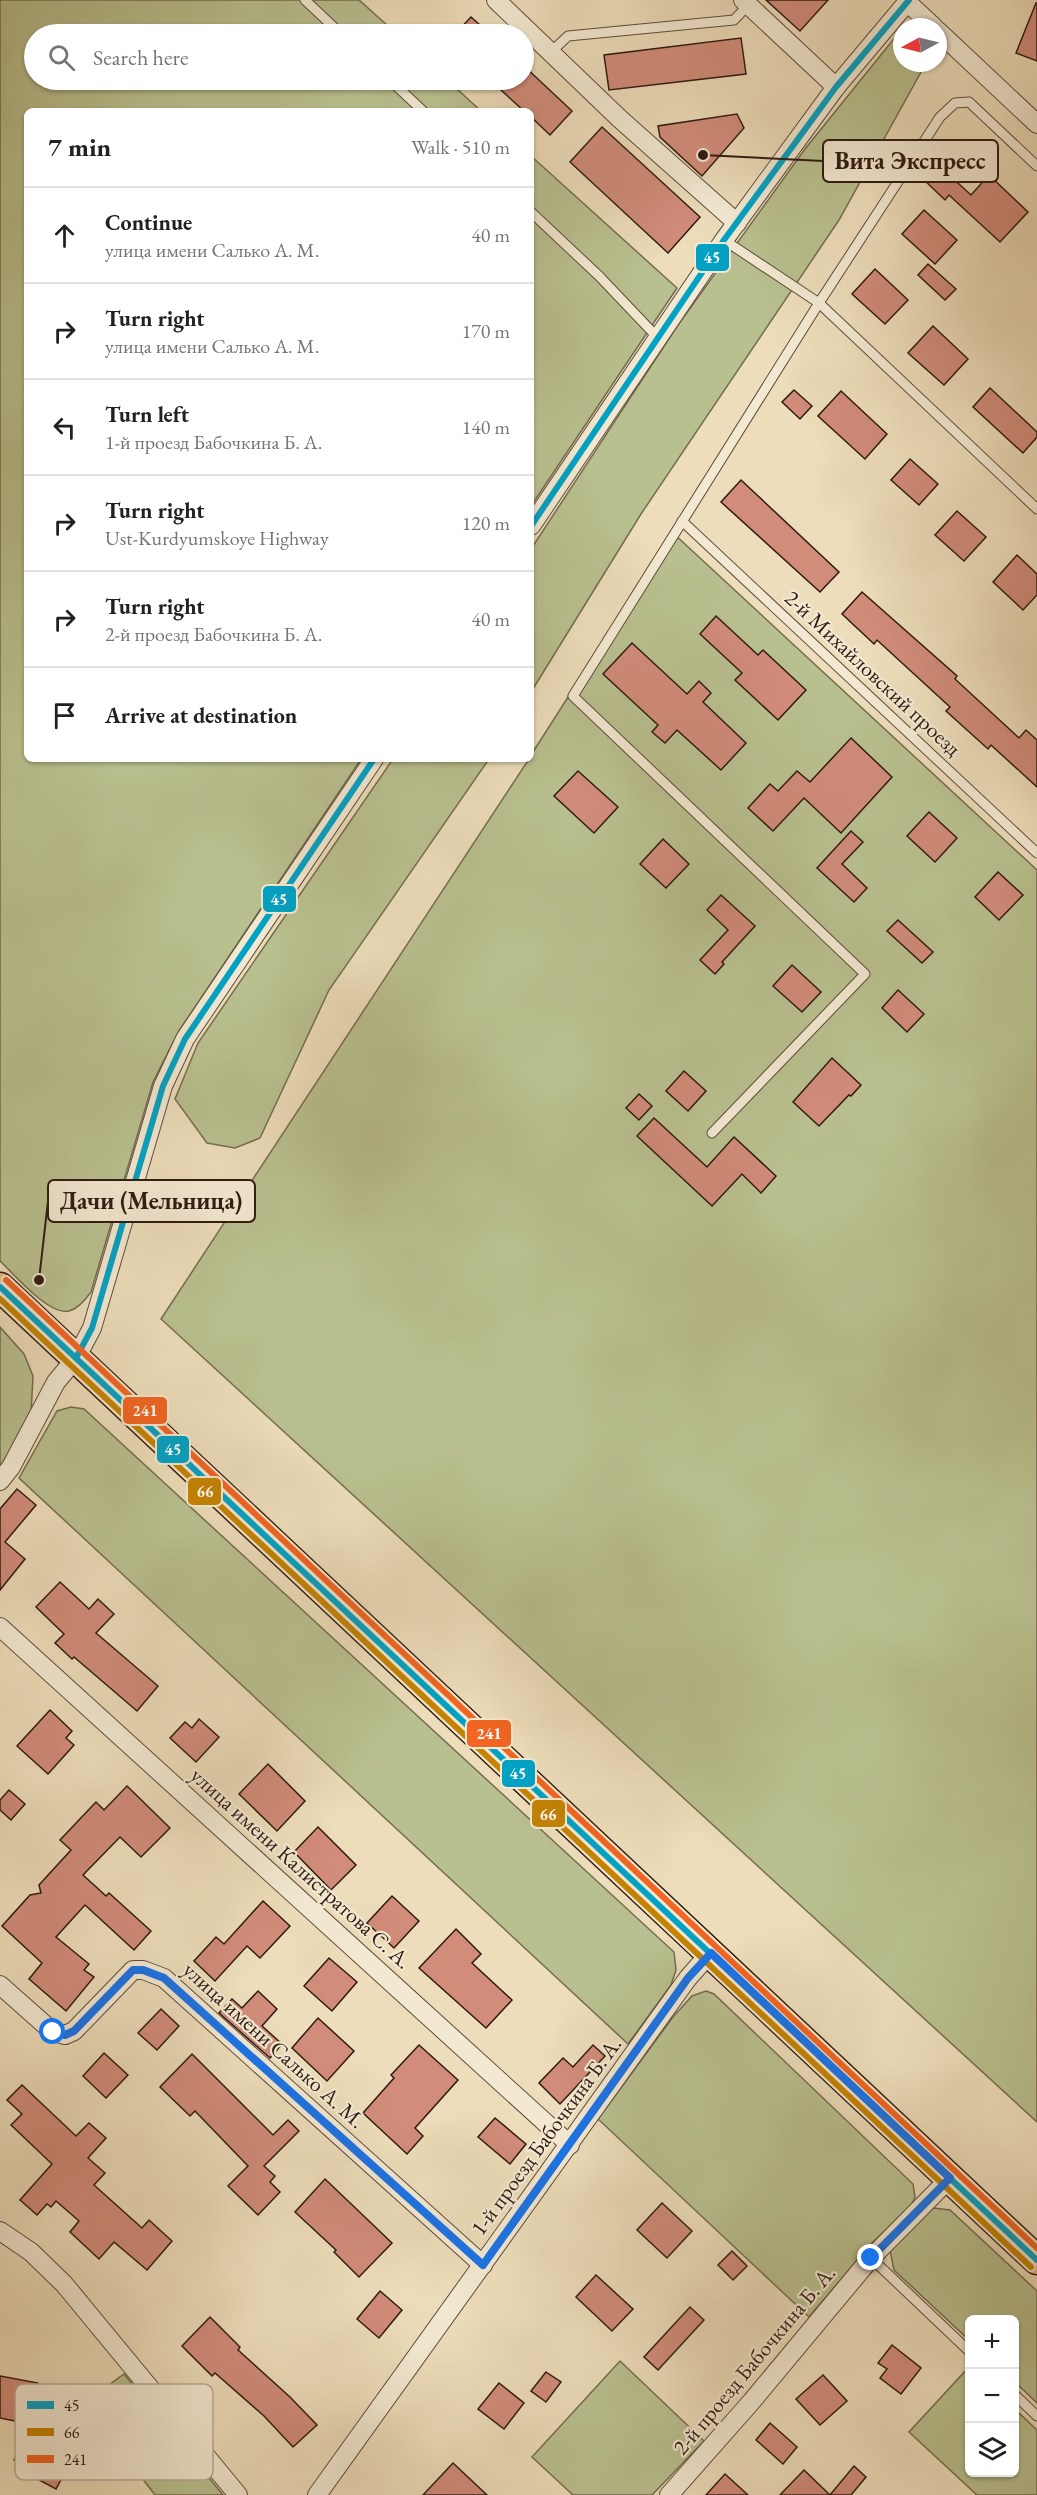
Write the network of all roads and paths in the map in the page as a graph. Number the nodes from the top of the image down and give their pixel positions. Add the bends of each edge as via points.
1 (305, 0) edge
2 (496, 0) edge
3 (908, 1) edge
4 (748, 2) edge
5 (925, 18) edge
6 (330, 24) edge
7 (521, 24) edge
8 (534, 36) edge
9 (947, 39) edge
10 (551, 52) junction
11 (836, 87) junction
12 (401, 90) edge
13 (420, 108) edge
14 (1037, 124) edge
15 (1037, 166) edge
16 (534, 215) edge
17 (737, 224) junction
18 (724, 240) junction
19 (819, 303) junction
20 (658, 338) junction
21 (1037, 509) edge
22 (682, 521) junction
23 (534, 522) edge
24 (372, 762) edge
25 (1037, 853) edge
26 (712, 1133) dead end
27 (0, 1287) edge
28 (76, 1358) junction
29 (0, 1481) edge
30 (0, 1627) edge
31 (711, 1953) junction
32 (0, 1984) edge
33 (570, 2145) junction
34 (950, 2178) junction
35 (0, 2231) edge
36 (871, 2258) junction
37 (1037, 2260) edge
38 (483, 2265) junction
39 (965, 2348) edge
40 (146, 2384) edge
41 (1019, 2399) edge
42 (1037, 2416) edge
43 (213, 2465) edge
44 (238, 2495) edge
45 (317, 2495) edge
46 (669, 2495) edge

1 - 6 lane
2 - 7 street
3 - 5 street
3 - 11 street
4 - 10 lane via 734,20 568,36
4 - 11 street
8 - 10 street
9 - 14 street
10 - 17 street
11 - 17 street
12 - 13 lane
15 - 19 lane via 969,102 955,103 940,117
16 - 20 lane
17 - 18 street
18 - 19 lane
18 - 20 street
19 - 21 lane
19 - 22 lane
20 - 23 street
22 - 25 lane, 2-й Михайловский проезд
22 - 26 lane via 573,696 865,974
24 - 28 street via 185,1039 163,1086 95,1320
27 - 28 main road
28 - 29 street via 56,1382
28 - 31 main road
30 - 33 street, улица имени Калистратова С. А.
31 - 33 street, 1-й проезд Бабочкина Б. А. via 688,1978
31 - 34 main road
32 - 38 street, улица имени Салько А. М. via 53,2032 65,2035 74,2031 133,1970 164,1978
33 - 38 street, 1-й проезд Бабочкина Б. А.
34 - 36 street, 2-й проезд Бабочкина Б. А.
34 - 37 main road
35 - 40 street via 31,2252 64,2284
36 - 39 lane
36 - 46 street, 2-й проезд Бабочкина Б. А.
38 - 45 street, 1-й проезд Бабочкина Б. А.
41 - 42 lane
43 - 44 street

